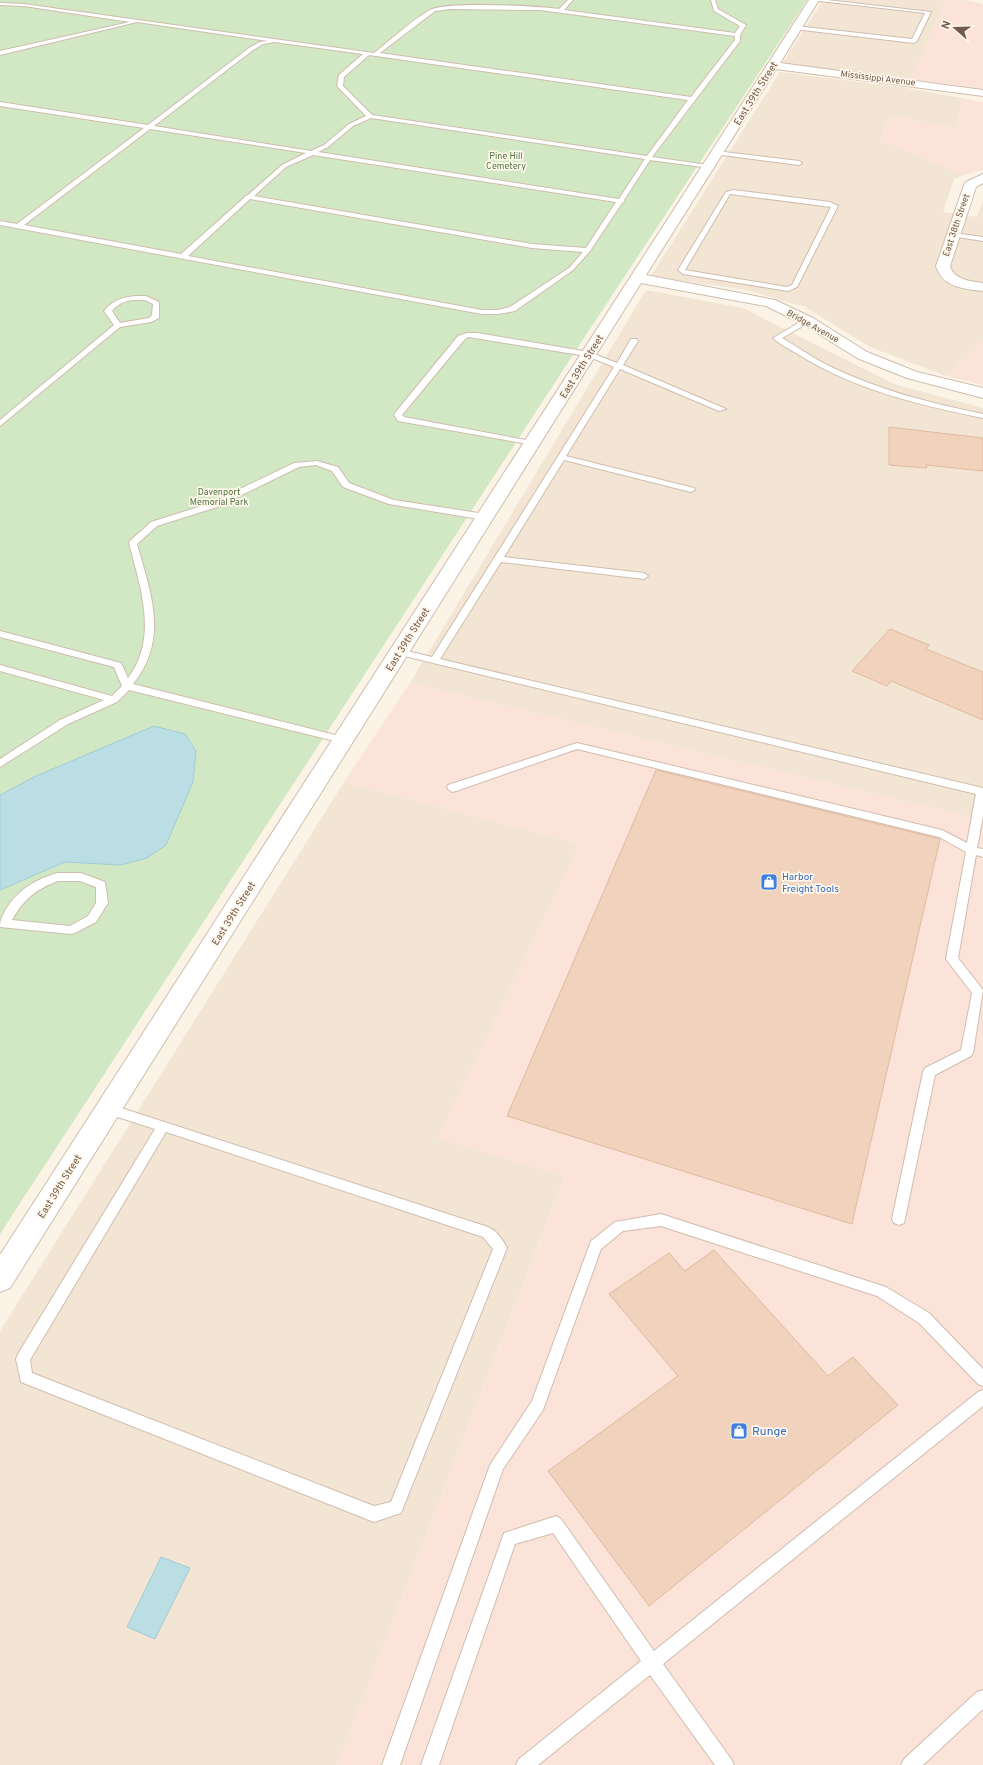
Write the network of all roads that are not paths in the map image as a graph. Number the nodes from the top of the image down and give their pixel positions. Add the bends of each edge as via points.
1 (571, 0) edge
2 (713, 0) edge
3 (813, 0) edge
4 (0, 4) edge
5 (561, 10) junction
6 (141, 21) junction
7 (796, 28) junction
8 (737, 35) junction
9 (278, 41) junction
10 (368, 52) junction
11 (0, 53) edge
12 (376, 54) junction
13 (772, 65) junction
14 (983, 93) edge
15 (692, 98) junction
16 (2, 106) edge
17 (370, 116) junction
18 (149, 128) junction
19 (311, 153) junction
20 (649, 158) junction
21 (712, 160) junction
22 (799, 163) dead end
23 (983, 178) edge
24 (247, 198) junction
25 (622, 201) junction
26 (0, 223) edge
27 (18, 226) junction
28 (953, 235) junction
29 (983, 240) edge
30 (588, 250) junction
31 (182, 257) junction
32 (637, 278) junction
33 (983, 287) edge
34 (732, 288) junction
35 (808, 321) junction
36 (118, 325) junction
37 (634, 341) dead end
38 (589, 354) junction
39 (618, 366) junction
40 (983, 393) edge
41 (722, 409) dead end
42 (983, 416) edge
43 (0, 424) edge
44 (532, 444) junction
45 (562, 457) junction
46 (691, 490) dead end
47 (485, 517) junction
48 (498, 559) junction
49 (644, 576) dead end
50 (0, 634) edge
51 (399, 652) junction
52 (435, 660) junction
53 (0, 668) edge
54 (127, 686) junction
55 (114, 700) junction
56 (343, 740) junction
57 (0, 764) edge
58 (452, 788) dead end
59 (983, 792) edge
60 (971, 850) junction
61 (983, 853) edge
62 (2, 924) edge
63 (109, 1109) junction
64 (163, 1126) junction
65 (899, 1219) dead end
66 (0, 1279) edge
67 (983, 1379) edge
68 (983, 1397) edge
69 (652, 1663) junction
70 (983, 1698) edge
71 (391, 1765) edge
72 (430, 1765) edge
73 (525, 1765) edge
74 (725, 1765) edge
75 (910, 1765) edge

1 - 5 lane
2 - 8 lane via 716,10 743,25
3 - 7 street, East 39th Street
3 - 7 lane via 928,12 914,41
4 - 6 lane
5 - 8 lane
5 - 12 lane via 450,7 433,10
6 - 9 lane
6 - 11 lane
7 - 13 street, East 39th Street
8 - 15 lane via 738,40
9 - 10 lane
9 - 18 lane via 262,43 251,49
10 - 12 lane
10 - 17 lane via 341,76 340,86
12 - 15 lane
13 - 14 street, Mississippi Avenue
13 - 21 street, East 39th Street
15 - 20 lane
16 - 18 lane
17 - 19 lane via 351,125 326,146
17 - 20 lane
18 - 19 lane
18 - 27 lane
19 - 24 lane via 284,166
19 - 25 lane
20 - 21 lane
20 - 25 lane
21 - 22 lane
21 - 32 street, East 39th Street
23 - 28 street, East 38th Street via 970,185
24 - 30 lane via 532,246
24 - 31 lane
25 - 30 lane
26 - 27 lane
27 - 31 lane
28 - 29 lane
28 - 33 street, East 38th Street via 943,266 944,272 949,278
30 - 31 lane via 571,269 512,309 498,312 482,312
32 - 34 street, Bridge Avenue
32 - 38 street, East 39th Street
34 - 34 lane via 788,289 795,286 836,206 728,192 681,270
34 - 35 street, Bridge Avenue
35 - 40 street, Bridge Avenue via 862,354 912,375
35 - 42 lane via 777,338 826,368 871,387 908,399
36 - 36 lane via 151,320 156,316 158,303 146,298 125,300 110,308 108,311
36 - 43 lane
37 - 39 lane
38 - 39 lane
38 - 44 street, East 39th Street
38 - 44 lane via 467,335 461,338 398,415 401,419
39 - 41 lane
39 - 45 lane
44 - 47 street, East 39th Street
45 - 46 lane
45 - 48 lane
47 - 51 street, East 39th Street
47 - 54 lane via 392,502 346,485 335,469 317,463 297,465 214,505 154,524 134,544 148,604 149,640 144,661
48 - 49 lane
48 - 52 lane
50 - 54 lane via 118,665
51 - 52 lane
51 - 56 street, East 39th Street
52 - 59 lane
53 - 55 lane
54 - 55 lane
54 - 56 lane
55 - 57 lane via 64,722
56 - 63 street, East 39th Street
58 - 60 lane via 577,746 942,834
59 - 60 lane
60 - 61 lane
60 - 65 lane via 952,959 978,992 967,1053 929,1072
62 - 62 lane via 71,930 92,919 102,903 101,885 81,877 57,877 34,885 18,899
63 - 64 lane
63 - 66 street, East 39th Street
64 - 64 lane via 488,1233 500,1248 396,1508 374,1514 26,1376 23,1359
67 - 71 lane via 924,1318 882,1291 661,1220 620,1226 596,1245 538,1405 497,1465
68 - 69 lane
69 - 72 lane via 556,1524 510,1538
69 - 73 lane
69 - 74 lane
70 - 75 lane

